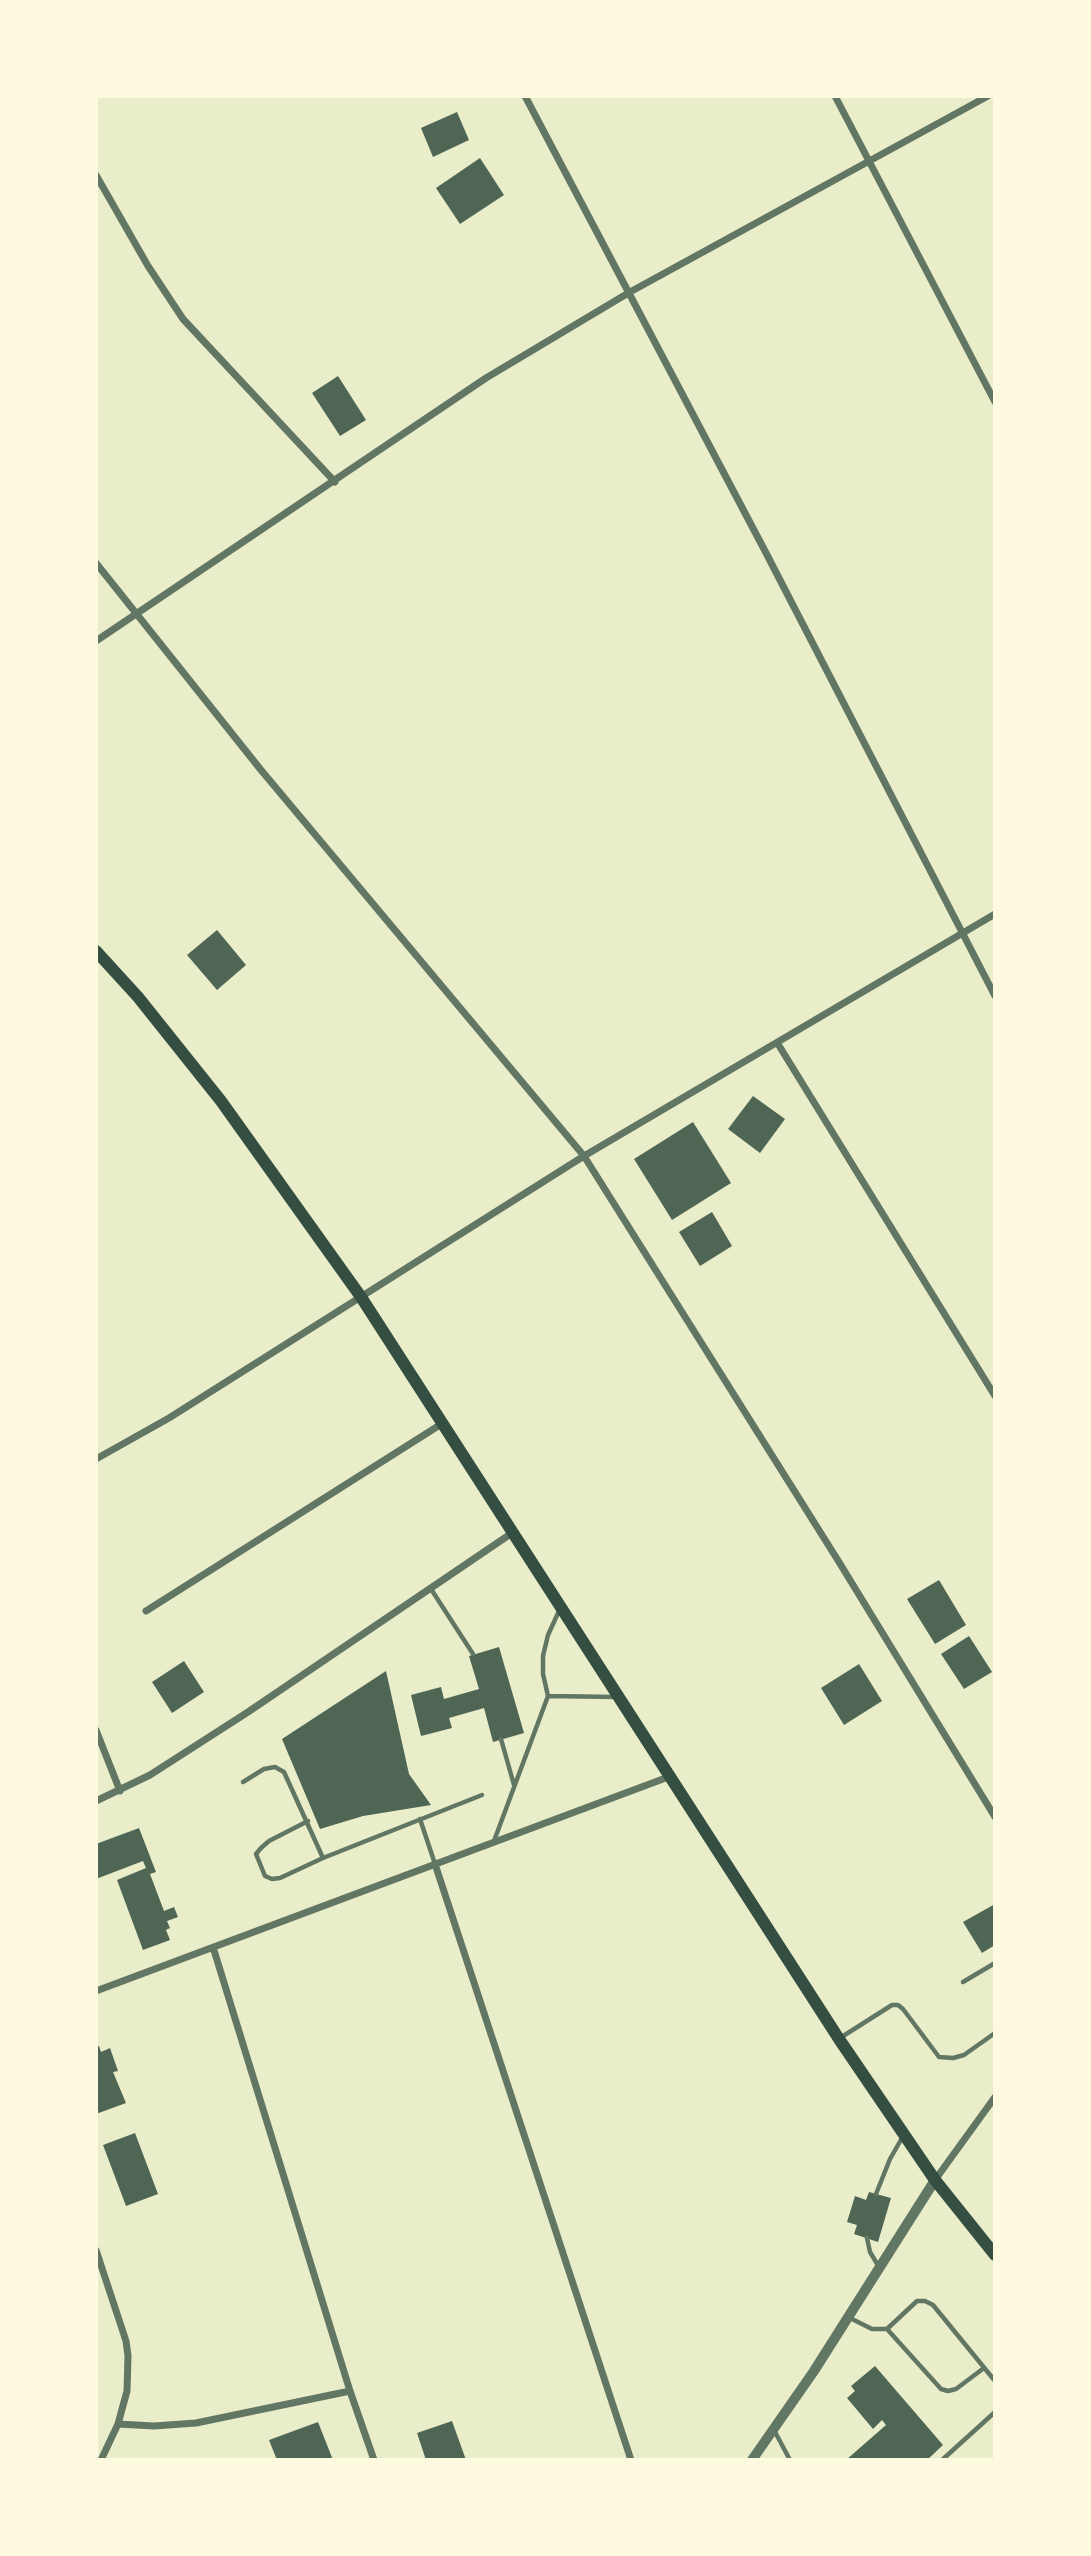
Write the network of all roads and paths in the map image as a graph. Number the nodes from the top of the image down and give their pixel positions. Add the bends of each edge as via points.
1 (525, 96) edge
2 (835, 96) edge
3 (988, 96) edge
4 (870, 161) junction
5 (96, 175) edge
6 (630, 292) junction
7 (995, 402) edge
8 (335, 482) junction
9 (96, 563) edge
10 (135, 613) junction
11 (96, 641) edge
12 (995, 914) edge
13 (963, 932) junction
14 (96, 951) edge
15 (995, 996) edge
16 (778, 1044) junction
17 (584, 1157) junction
18 (361, 1297) junction
19 (995, 1396) edge
20 (443, 1423) junction
21 (96, 1459) edge
22 (512, 1533) junction
23 (431, 1589) junction
24 (561, 1606) junction
25 (146, 1611) dead end
26 (473, 1654) dead end
27 (548, 1696) junction
28 (620, 1697) junction
29 (96, 1730) edge
30 (501, 1740) dead end
31 (671, 1776) junction
32 (243, 1782) dead end
33 (515, 1786) junction
34 (120, 1791) junction
35 (482, 1795) dead end
36 (96, 1801) edge
37 (995, 1817) edge
38 (420, 1819) junction
39 (308, 1821) junction
40 (494, 1842) junction
41 (323, 1858) junction
42 (435, 1864) junction
43 (213, 1947) junction
44 (995, 1963) edge
45 (963, 1982) dead end
46 (96, 1991) edge
47 (995, 2033) edge
48 (839, 2039) junction
49 (995, 2097) edge
50 (904, 2134) junction
51 (935, 2180) junction
52 (876, 2194) dead end
53 (867, 2238) dead end
54 (96, 2250) edge
55 (995, 2255) edge
56 (879, 2268) junction
57 (848, 2317) junction
58 (887, 2329) junction
59 (984, 2368) junction
60 (995, 2381) edge
61 (350, 2391) junction
62 (995, 2412) edge
63 (118, 2424) junction
64 (774, 2429) junction
65 (102, 2460) edge
66 (374, 2460) edge
67 (631, 2460) edge
68 (752, 2460) edge
69 (790, 2460) edge
70 (942, 2460) edge

1 - 6 street
2 - 4 street
3 - 4 street
4 - 6 street
4 - 7 street
5 - 8 street via 183,318
6 - 8 street via 486,378
6 - 13 street
8 - 10 street
9 - 10 street
10 - 11 street
10 - 17 street
12 - 13 street
13 - 15 street
13 - 16 street
14 - 18 main road via 215,1092
16 - 17 street
16 - 19 street
17 - 18 street
17 - 37 street
18 - 20 main road
18 - 21 street
20 - 22 main road
20 - 25 street
22 - 23 street
22 - 24 main road
23 - 26 lane
23 - 34 street via 150,1776
24 - 27 lane via 543,1656
24 - 28 main road
27 - 28 lane
27 - 33 lane
28 - 31 main road
29 - 34 street
30 - 33 lane
31 - 40 street
31 - 48 main road
32 - 39 lane via 264,1769 275,1767 284,1772
33 - 40 lane
34 - 36 street
35 - 38 lane
38 - 41 lane
38 - 42 lane
39 - 41 lane
39 - 41 lane via 269,1841 256,1854 265,1876 272,1879
40 - 42 street
42 - 43 street
42 - 67 street
43 - 46 street
43 - 61 street
44 - 45 lane
47 - 48 lane via 964,2055 939,2057 903,2009 892,2005
48 - 50 main road
49 - 51 street
50 - 51 main road
50 - 52 lane
51 - 55 main road
51 - 56 street
53 - 56 lane
54 - 63 street via 126,2340 127,2392
56 - 57 street
57 - 58 lane via 872,2329
57 - 64 street
58 - 59 lane via 940,2389 956,2389
58 - 59 lane via 917,2301 925,2301
59 - 60 lane
61 - 63 street via 196,2423
61 - 66 street
62 - 70 lane
63 - 65 street
64 - 68 street
64 - 69 lane

